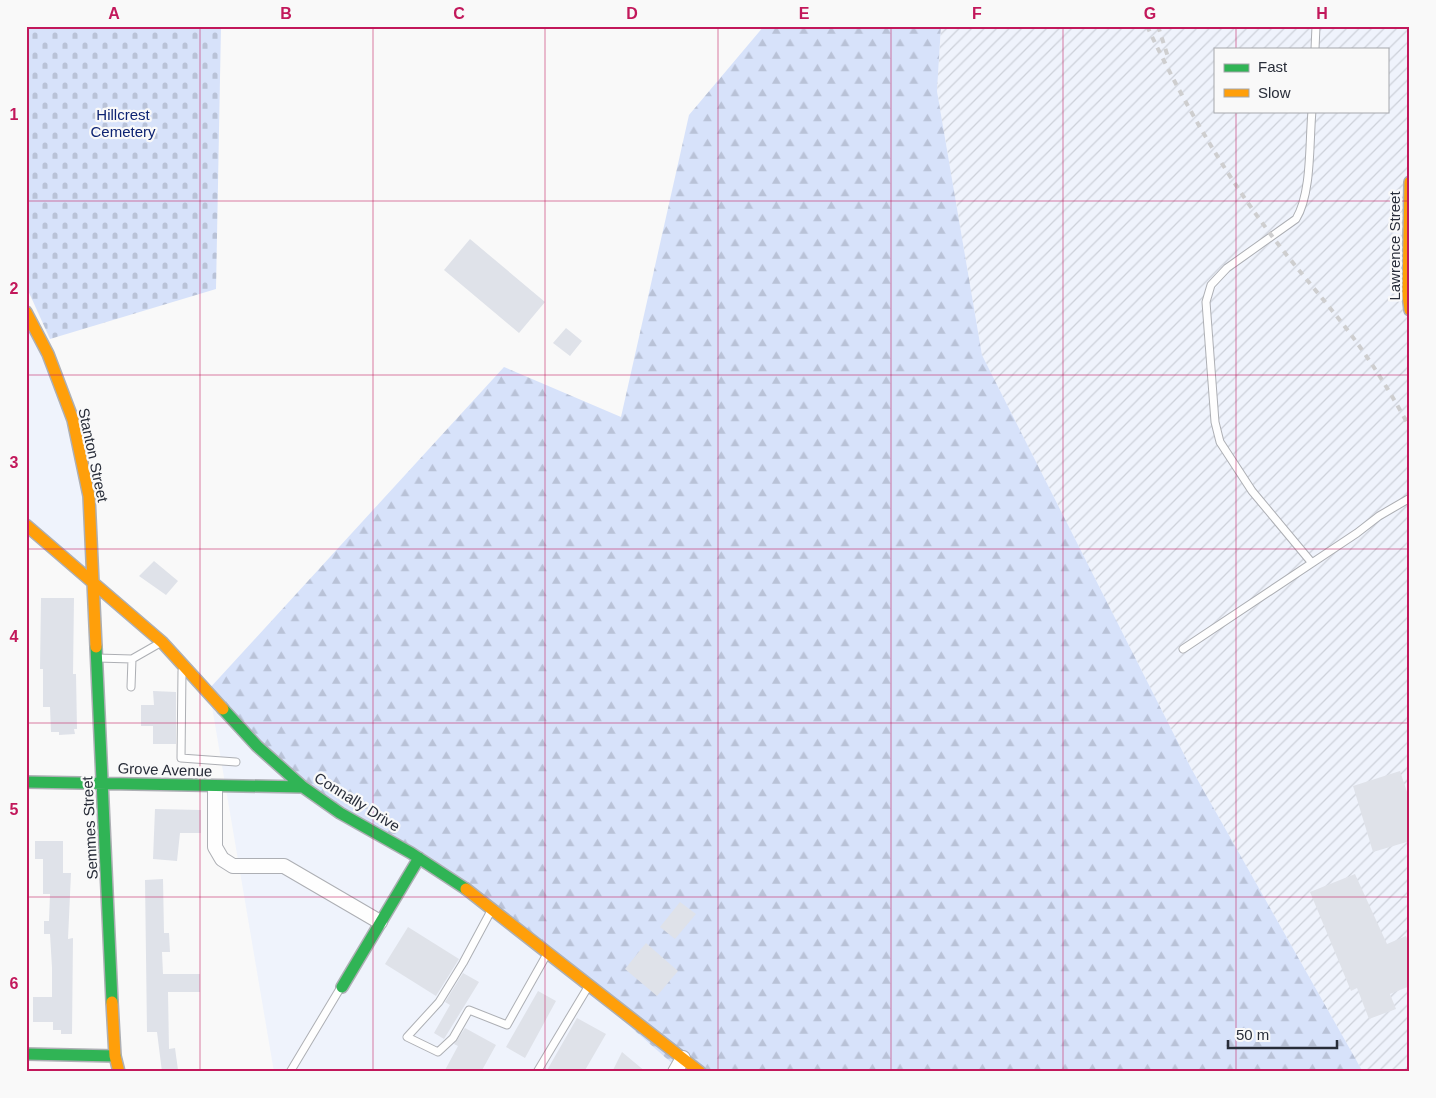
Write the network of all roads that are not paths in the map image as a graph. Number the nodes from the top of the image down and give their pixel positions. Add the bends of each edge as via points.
1 (1316, 26) edge
2 (1315, 48) edge
3 (1312, 112) edge
4 (1410, 182) edge
5 (1410, 310) edge
6 (26, 312) edge
7 (1410, 498) edge
8 (26, 525) edge
9 (1312, 563) junction
10 (94, 582) junction
11 (162, 642) junction
12 (1183, 649) dead end
13 (98, 658) junction
14 (132, 658) junction
15 (182, 664) junction
16 (131, 687) dead end
17 (236, 762) dead end
18 (26, 782) edge
19 (102, 784) junction
20 (215, 787) junction
21 (303, 787) junction
22 (419, 858) junction
23 (492, 908) junction
24 (380, 922) junction
25 (548, 952) junction
26 (589, 984) junction
27 (342, 987) joint
28 (26, 1054) edge
29 (115, 1056) junction
30 (683, 1058) junction
31 (119, 1072) edge
32 (290, 1072) edge
33 (537, 1072) edge
34 (675, 1072) edge
35 (700, 1072) edge

1 - 2 lane
3 - 9 lane via 1302,209 1296,218 1227,268 1211,285 1206,302 1215,422 1220,442 1252,491
4 - 5 street, Lawrence Street
6 - 10 street, Stanton Street via 48,354 73,420 89,496
7 - 9 lane
8 - 10 street, Connally Drive
9 - 12 lane
10 - 11 street, Connally Drive
10 - 13 street, Semmes Street
11 - 14 lane
11 - 15 street, Connally Drive
13 - 14 lane
13 - 19 street, Semmes Street
14 - 16 lane
15 - 17 lane via 181,758
15 - 21 street, Connally Drive via 257,746
18 - 19 street, Grove Avenue
19 - 20 street, Grove Avenue
19 - 29 street, Semmes Street
20 - 21 street, Grove Avenue
20 - 24 street via 216,847 222,858 233,866 284,866
21 - 22 street, Connally Drive via 340,813
22 - 23 street, Connally Drive
22 - 24 street
23 - 25 street, Connally Drive
23 - 25 lane via 439,1002 407,1037 438,1052 454,1038 469,1010 507,1025
24 - 27 street
25 - 26 street, Connally Drive
26 - 30 street, Connally Drive
26 - 33 lane
27 - 32 lane
28 - 29 street
29 - 31 street, Semmes Street
30 - 34 street
30 - 35 street, Connally Drive

